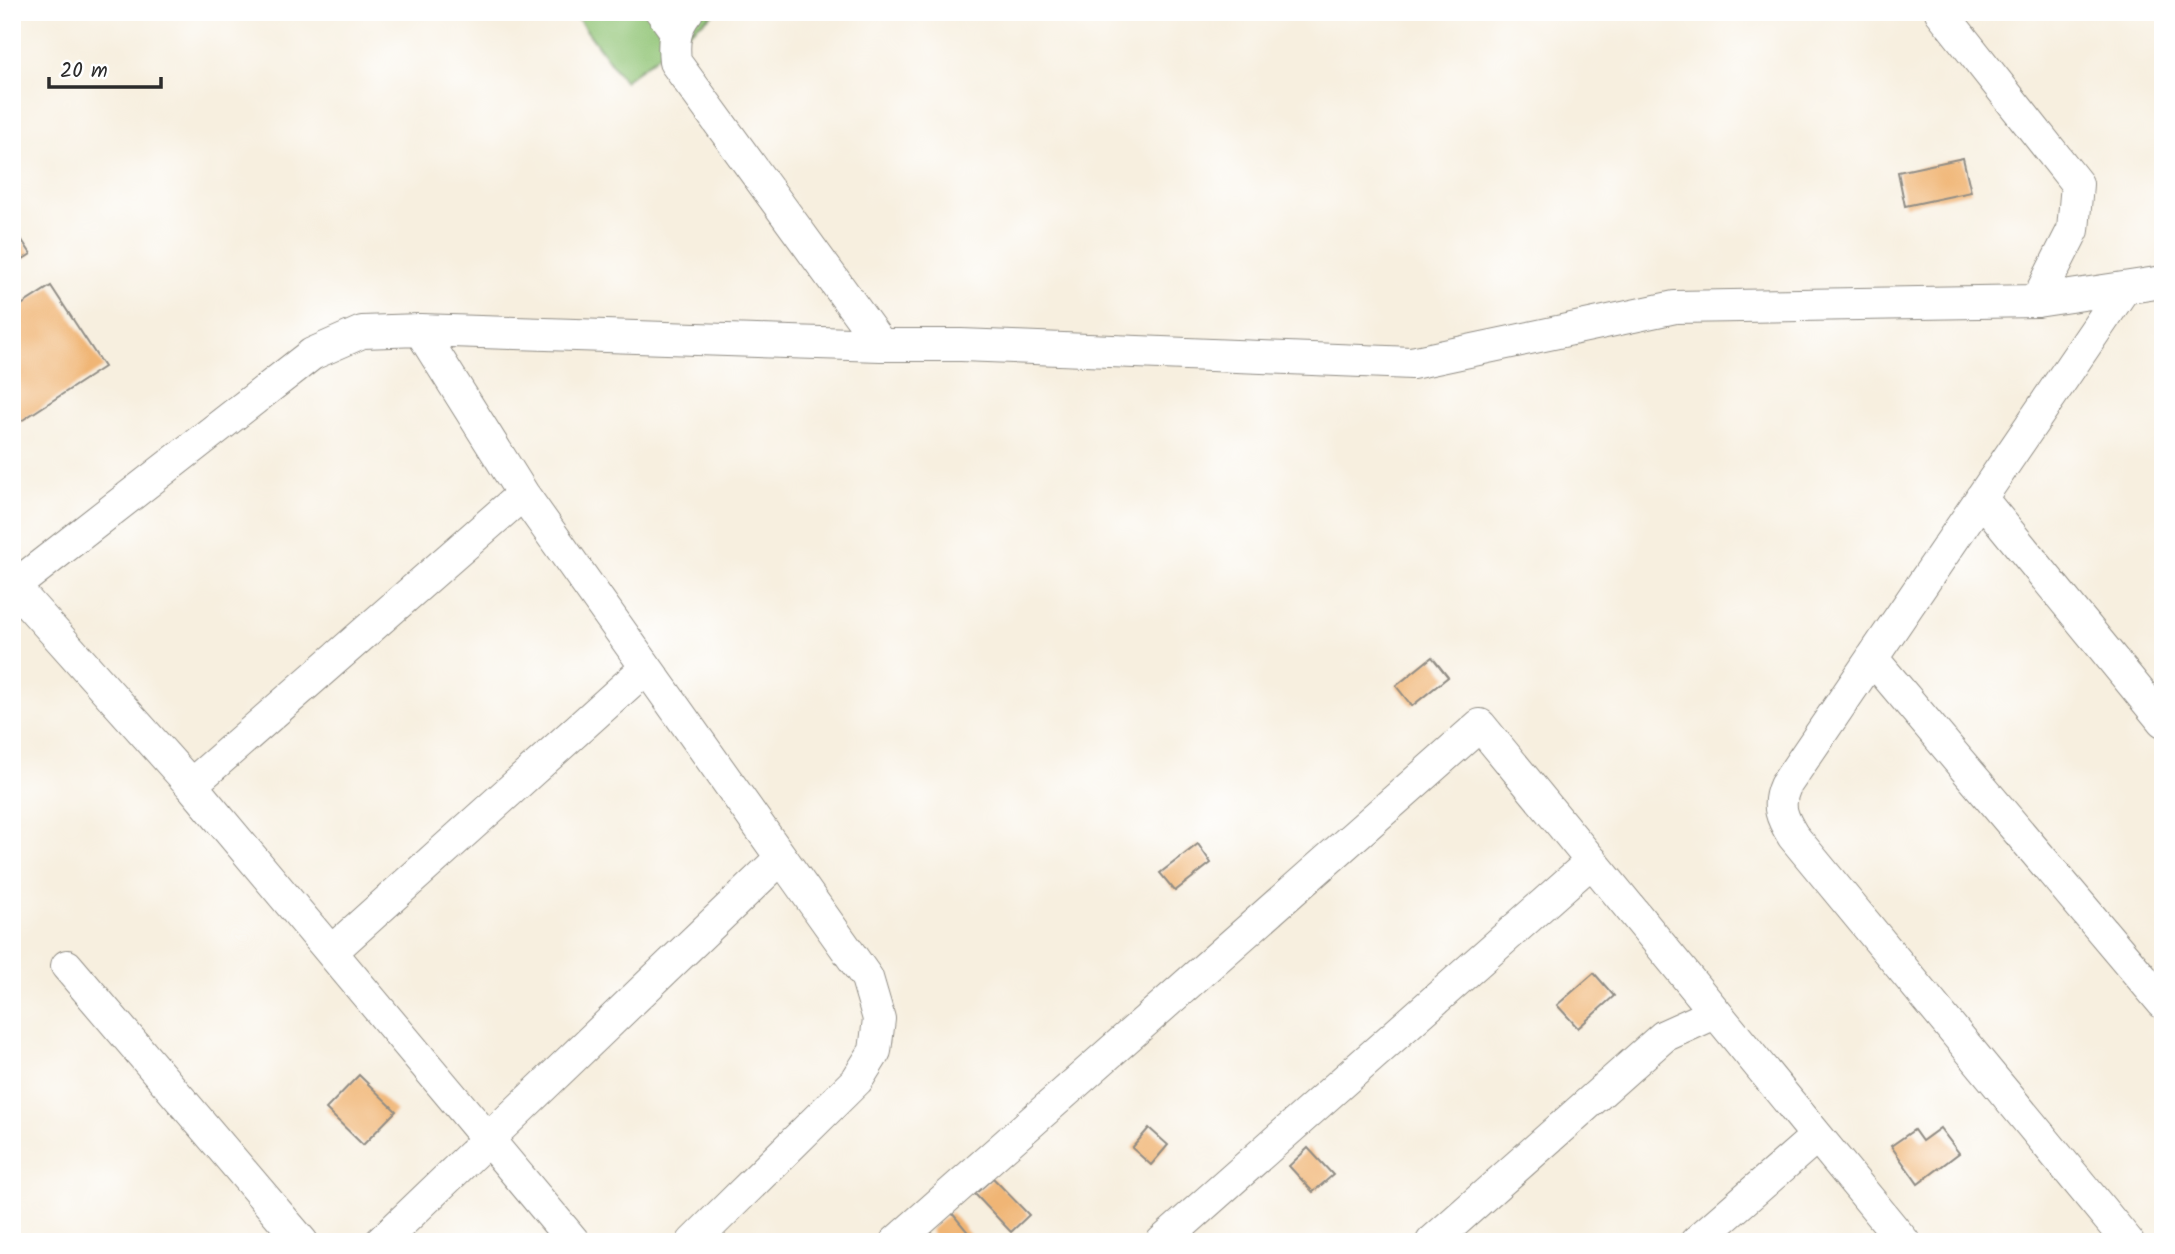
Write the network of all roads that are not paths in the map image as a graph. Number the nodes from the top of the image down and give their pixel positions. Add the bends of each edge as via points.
1 (653, 12) edge
2 (687, 12) edge
3 (1941, 12) edge
4 (673, 41) junction
5 (2163, 282) edge
6 (2123, 290) junction
7 (2037, 302) junction
8 (419, 330) junction
9 (881, 345) junction
10 (523, 494) junction
11 (1981, 498) junction
12 (13, 588) edge
13 (1872, 658) junction
14 (646, 668) junction
15 (2163, 721) edge
16 (191, 785) junction
17 (781, 858) junction
18 (1592, 861) junction
19 (331, 952) junction
20 (67, 965) dead end
21 (2163, 1003) edge
22 (1715, 1013) junction
23 (1817, 1136) junction
24 (488, 1139) junction
25 (302, 1242) edge
26 (381, 1242) edge
27 (574, 1242) edge
28 (693, 1242) edge
29 (896, 1242) edge
30 (1162, 1242) edge
31 (1432, 1242) edge
32 (1696, 1242) edge
33 (1904, 1242) edge
34 (2128, 1242) edge

1 - 4 lane
2 - 4 street
3 - 7 street via 2077,184 2073,230
4 - 9 street via 676,62
5 - 6 street
6 - 7 street
6 - 11 street
7 - 9 street via 1675,307 1412,363
8 - 9 street
8 - 10 street
8 - 12 street via 362,332 312,354
10 - 14 street
10 - 16 street
11 - 13 street
11 - 15 street
12 - 16 street
13 - 21 street
13 - 34 street via 1785,786 1779,799 1784,822
14 - 17 street
14 - 19 street
16 - 19 street
17 - 24 street
17 - 28 street via 867,978 879,1019 875,1051 857,1080
18 - 22 street
18 - 29 street via 1480,725
18 - 30 street
19 - 24 street
20 - 25 street
22 - 23 street
22 - 31 street via 1664,1036
23 - 32 street
23 - 33 street
24 - 26 street
24 - 27 street

